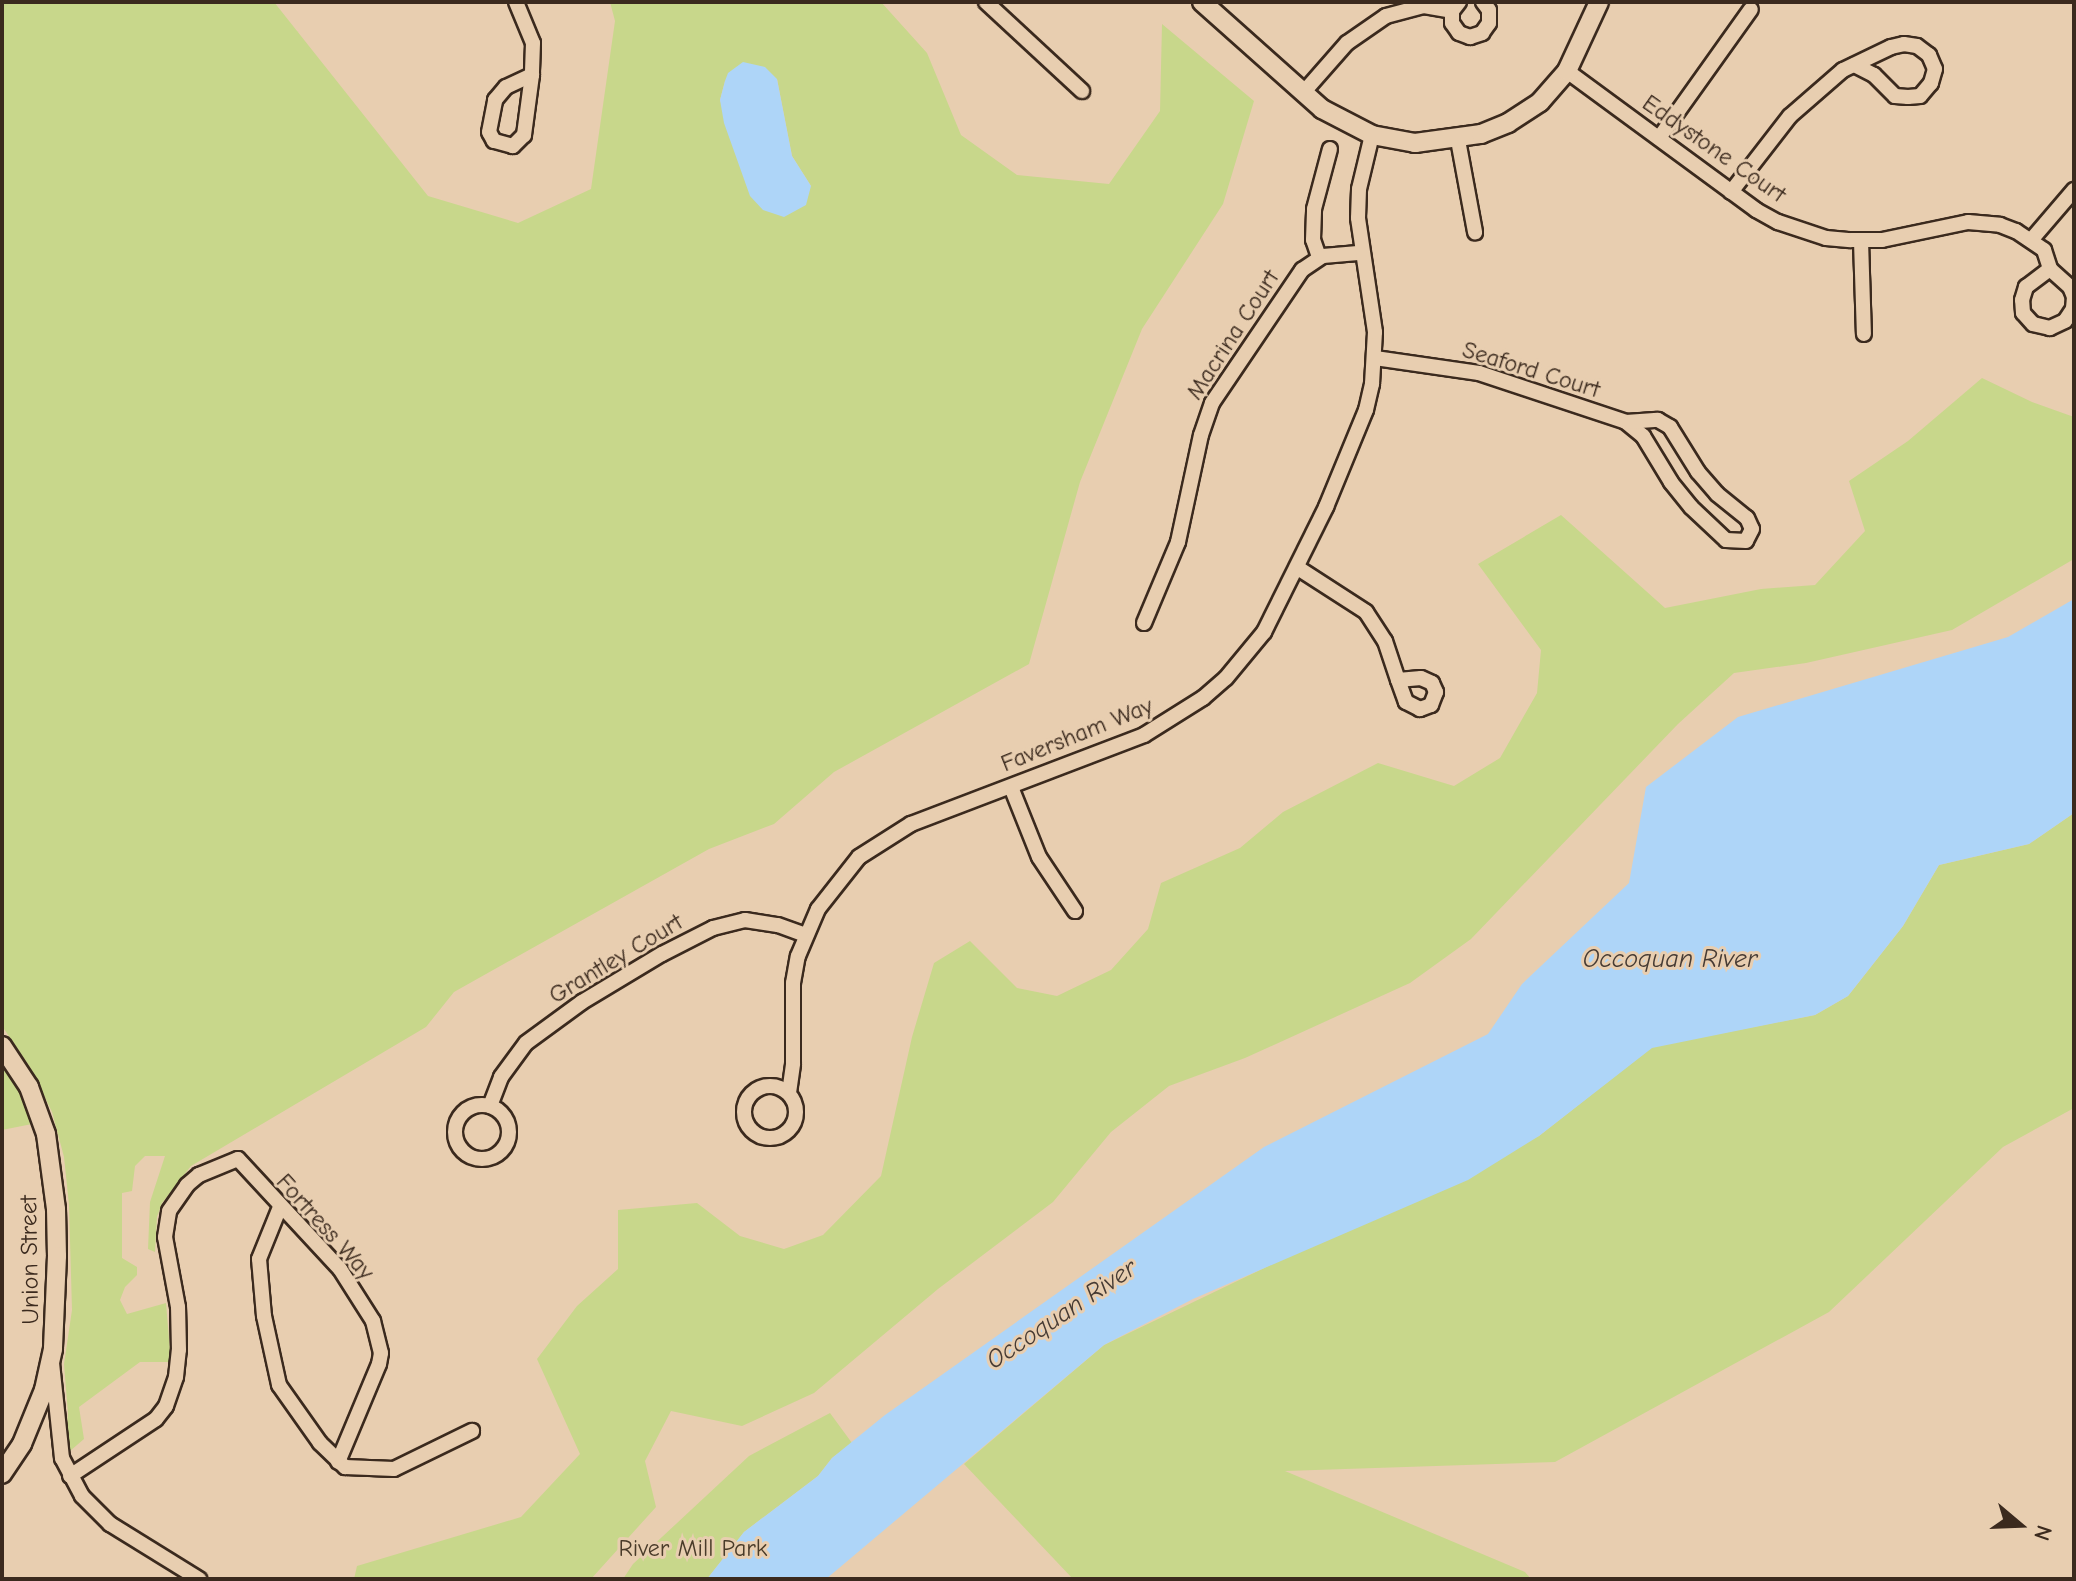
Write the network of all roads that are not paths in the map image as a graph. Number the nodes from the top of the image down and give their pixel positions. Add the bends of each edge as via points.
1 (516, 2) edge
2 (986, 2) edge
3 (1202, 2) edge
4 (1483, 2) edge
5 (1599, 2) edge
6 (1456, 6) edge
7 (1751, 9) dead end
8 (1854, 65) junction
9 (1567, 71) junction
10 (532, 75) junction
11 (1082, 91) dead end
12 (1303, 93) junction
13 (1372, 135) junction
14 (1659, 138) junction
15 (1458, 140) junction
16 (1330, 149) dead end
17 (2074, 190) edge
18 (1731, 192) junction
19 (1475, 232) dead end
20 (2032, 239) junction
21 (1861, 241) junction
22 (1361, 253) junction
23 (1319, 257) junction
24 (2050, 269) dead end
25 (1864, 334) dead end
26 (1375, 358) junction
27 (1626, 422) junction
28 (1298, 568) junction
29 (1144, 623) dead end
30 (1398, 680) dead end
31 (1011, 787) junction
32 (1075, 911) dead end
33 (805, 935) junction
34 (2, 1046) edge
35 (789, 1093) dead end
36 (490, 1106) dead end
37 (280, 1207) junction
38 (52, 1359) junction
39 (472, 1431) dead end
40 (338, 1462) junction
41 (2, 1474) edge
42 (70, 1476) junction
43 (199, 1579) edge

1 - 10 street via 533,43
2 - 11 street
3 - 12 street
4 - 6 street via 1489,23 1476,36 1464,36 1455,28
5 - 9 street
6 - 12 street via 1424,6 1386,16 1347,43
7 - 14 street
8 - 8 street via 1904,44 1929,55 1935,69 1920,96 1908,97 1895,96 1874,75
8 - 18 street via 1809,96
9 - 14 street, Eddystone Court
9 - 15 street via 1526,112
10 - 10 street via 506,87 495,100 489,132 494,141 513,146 523,139
12 - 13 street via 1342,122
13 - 15 street via 1415,143
13 - 22 street, Faversham Way via 1359,189
14 - 18 street, Eddystone Court
15 - 19 street
16 - 23 street via 1314,209 1313,240
17 - 20 street
18 - 21 street, Eddystone Court via 1802,231
20 - 21 street, Eddystone Court via 2000,225 1968,222
20 - 24 street via 2044,250
21 - 25 street
22 - 23 street
22 - 26 street, Faversham Way
23 - 29 street, Macrina Court via 1302,270 1212,403 1178,542
26 - 27 street, Seaford Court via 1479,373
26 - 28 street, Faversham Way via 1366,410
27 - 27 street, Seaford Court via 1643,436 1691,507 1726,540 1746,541 1752,524 1707,483 1670,427 1658,420
28 - 30 street via 1366,612 1385,641
28 - 31 street, Faversham Way via 1264,632 1203,698 1144,735
31 - 32 street via 1039,857
31 - 33 street, Faversham Way via 911,824 877,843 831,889
33 - 35 street, Faversham Way via 793,983
33 - 36 street, Grantley Court via 745,920 713,928 662,954 532,1038 501,1077
34 - 38 street, Union Street via 37,1108 52,1166 57,1256
37 - 40 street via 258,1273 273,1370 287,1399
37 - 40 street, Fortress Way via 340,1269 373,1321 380,1345 379,1364
37 - 42 street, Fortress Way via 238,1159 199,1175 175,1198 165,1237 178,1307 179,1350 166,1406 156,1419
38 - 41 street, Union Street via 31,1427
38 - 42 street via 59,1442
39 - 40 street via 394,1469 355,1470
42 - 43 street via 110,1524

